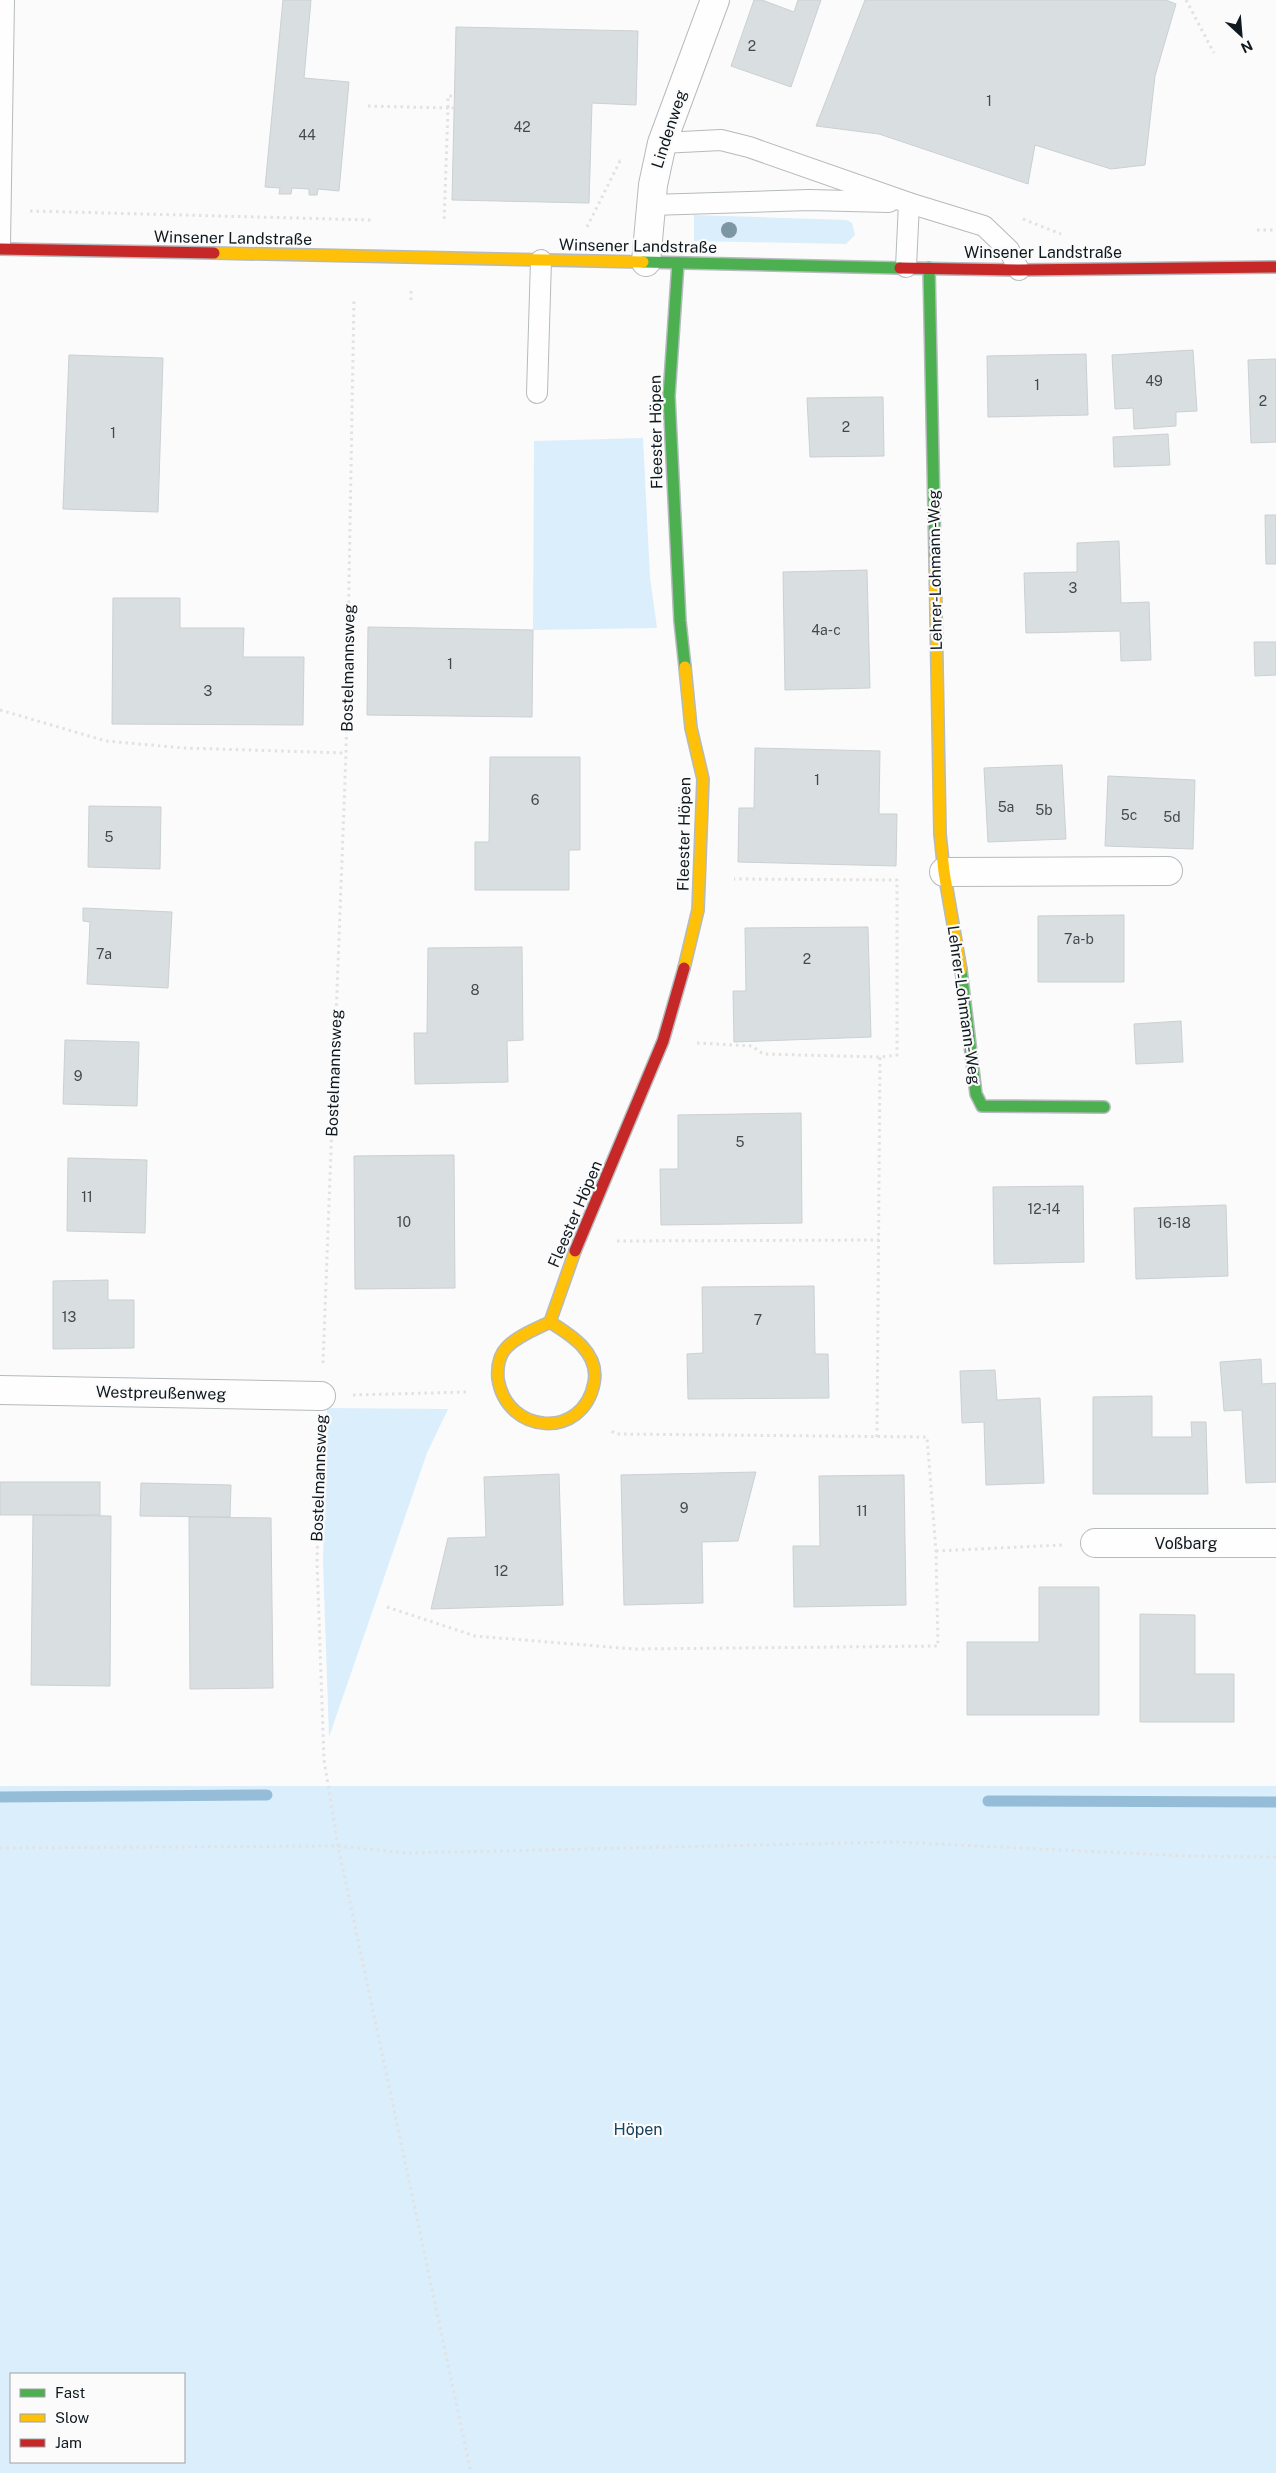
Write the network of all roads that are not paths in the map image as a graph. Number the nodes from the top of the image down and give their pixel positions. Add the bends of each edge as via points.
1 (4, 0) edge
2 (715, 0) edge
3 (659, 154) junction
4 (909, 203) junction
5 (651, 205) junction
6 (0, 212) edge
7 (0, 244) edge
8 (0, 249) edge
9 (542, 260) junction
10 (646, 262) junction
11 (678, 262) junction
12 (906, 267) junction
13 (1276, 267) edge
14 (929, 268) junction
15 (1019, 270) junction
16 (536, 393) dead end
17 (1168, 871) dead end
18 (944, 872) junction
19 (1104, 1107) dead end
20 (550, 1322) junction
21 (0, 1390) edge
22 (321, 1396) road end
23 (1276, 1542) edge
24 (1095, 1543) road end

1 - 6 lane
2 - 3 street, Lindenweg
3 - 4 lane via 721,140 749,146
3 - 5 street, Lindenweg
4 - 5 lane via 809,200
4 - 12 lane
4 - 15 lane via 984,226 1009,250
5 - 10 street, Lindenweg
6 - 7 lane
8 - 9 street, Winsener Landstraße
9 - 10 street, Winsener Landstraße
9 - 16 lane
10 - 11 street, Winsener Landstraße
11 - 12 street, Winsener Landstraße
11 - 20 street, Fleester Höpen via 669,396 680,621 691,728 703,779 701,878 692,939 663,1041 579,1242
12 - 14 street, Winsener Landstraße
13 - 15 street, Winsener Landstraße
14 - 15 street, Winsener Landstraße
14 - 18 street, Lehrer-Lohmann-Weg via 940,834
17 - 18 street
18 - 19 street, Lehrer-Lohmann-Weg via 961,969 976,1094 982,1106
20 - 20 street via 582,1343 592,1360 592,1391 587,1403 565,1421 551,1425 534,1424 508,1407 500,1392 497,1374 503,1351
21 - 22 street, Westpreußenweg
23 - 24 street, Voßbarg

